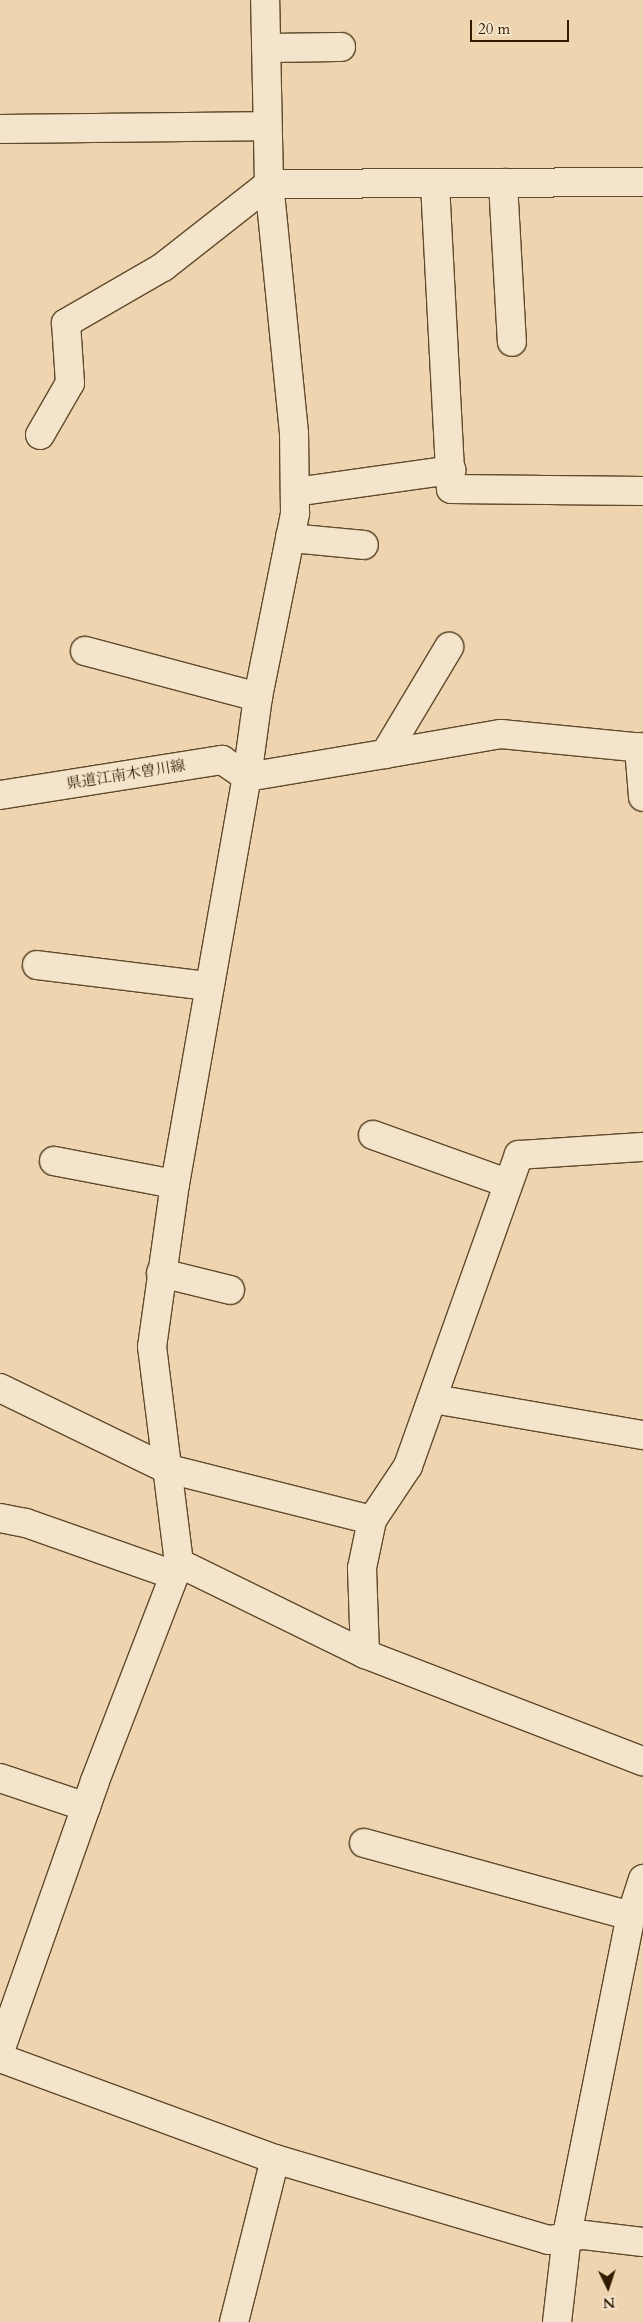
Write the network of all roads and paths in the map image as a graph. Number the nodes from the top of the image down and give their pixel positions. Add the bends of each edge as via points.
1 (265, 0) edge
2 (341, 47) dead end
3 (266, 48) junction
4 (266, 126) junction
5 (0, 129) edge
6 (643, 182) edge
7 (503, 183) junction
8 (269, 184) junction
9 (435, 184) junction
10 (512, 342) dead end
11 (40, 434) dead end
12 (451, 470) junction
13 (643, 491) edge
14 (295, 492) junction
15 (290, 538) junction
16 (364, 545) dead end
17 (450, 647) dead end
18 (85, 651) dead end
19 (258, 697) junction
20 (641, 747) edge
21 (385, 754) junction
22 (247, 777) junction
23 (0, 795) edge
24 (643, 797) edge
25 (37, 965) dead end
26 (209, 986) junction
27 (373, 1135) dead end
28 (643, 1147) edge
29 (54, 1162) dead end
30 (507, 1183) junction
31 (175, 1184) junction
32 (161, 1273) junction
33 (230, 1290) dead end
34 (0, 1388) edge
35 (434, 1399) junction
36 (643, 1435) edge
37 (165, 1468) junction
38 (0, 1518) edge
39 (372, 1520) junction
40 (176, 1569) junction
41 (365, 1654) junction
42 (643, 1762) edge
43 (0, 1778) edge
44 (86, 1807) junction
45 (364, 1843) dead end
46 (643, 1879) edge
47 (631, 1916) junction
48 (631, 1970) edge
49 (0, 2051) edge
50 (0, 2058) edge
51 (275, 2159) junction
52 (567, 2235) junction
53 (643, 2242) edge
54 (234, 2322) edge
55 (557, 2322) edge

1 - 3 street
2 - 3 street
3 - 4 street
4 - 5 street
4 - 8 street
6 - 7 street
7 - 9 street
7 - 10 street
8 - 9 street
8 - 11 street via 162,267 66,323 70,383
8 - 14 street via 294,433
9 - 12 street
12 - 13 street via 451,489
12 - 14 street
14 - 15 street
15 - 16 street
15 - 19 street
17 - 21 street
18 - 19 street
19 - 22 street
20 - 21 street via 501,734
20 - 24 street
21 - 22 street
22 - 23 street, 県道江南木曽川線 via 222,760
22 - 26 street
25 - 26 street
26 - 31 street
27 - 30 street
28 - 30 street via 519,1155
29 - 31 street
30 - 35 street
31 - 32 street
32 - 33 street
32 - 37 street via 152,1347
34 - 37 street
35 - 36 street
35 - 39 street via 408,1466
37 - 39 street
37 - 40 street
38 - 40 street
39 - 41 street via 362,1568
40 - 41 street
40 - 44 street
41 - 42 street
43 - 44 street
44 - 49 street
45 - 47 street
46 - 47 street
47 - 48 street
48 - 52 street
50 - 51 street
51 - 52 street via 548,2240
51 - 54 street
52 - 53 street
52 - 55 street

